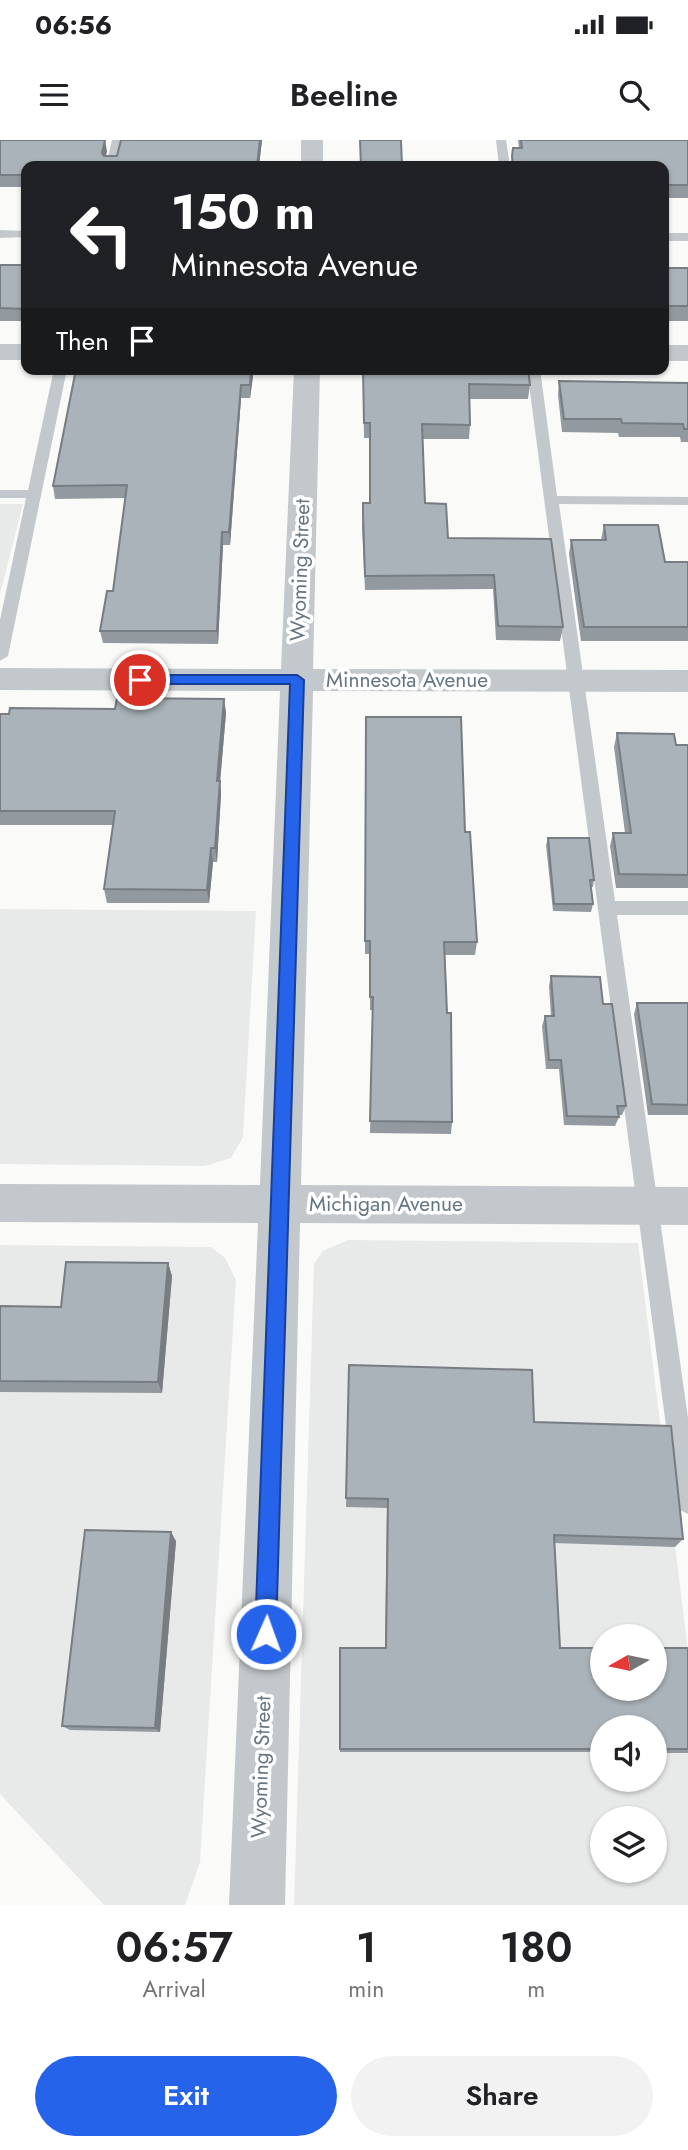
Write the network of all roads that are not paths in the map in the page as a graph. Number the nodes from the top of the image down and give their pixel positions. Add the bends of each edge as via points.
1 (117, 140) edge
2 (312, 140) edge
3 (502, 140) edge
4 (112, 161) edge
5 (312, 161) edge
6 (504, 161) edge
7 (0, 234) edge
8 (21, 234) edge
9 (669, 237) edge
10 (688, 237) edge
11 (0, 352) edge
12 (21, 352) edge
13 (669, 353) edge
14 (688, 353) edge
15 (60, 375) edge
16 (307, 375) edge
17 (534, 375) edge
18 (0, 494) edge
19 (35, 494) junction
20 (551, 500) junction
21 (688, 501) edge
22 (0, 656) edge
23 (0, 679) edge
24 (297, 680) junction
25 (576, 681) junction
26 (688, 681) edge
27 (607, 908) junction
28 (688, 908) edge
29 (0, 1203) edge
30 (280, 1204) junction
31 (648, 1206) junction
32 (688, 1206) edge
33 (688, 1502) edge
34 (257, 1905) edge

1 - 4 lane
2 - 5 street
3 - 6 lane
7 - 8 lane
9 - 10 lane
11 - 12 street
13 - 14 street
15 - 19 lane
16 - 24 street, Wyoming Street
17 - 20 lane
18 - 19 lane
19 - 22 lane
20 - 21 lane
20 - 25 lane
23 - 24 street, Minnesota Avenue
24 - 25 street, Minnesota Avenue
24 - 30 street, Wyoming Street
25 - 26 street, Minnesota Avenue
25 - 27 lane
27 - 28 lane
27 - 31 lane
29 - 30 street, Michigan Avenue
30 - 31 street, Michigan Avenue
30 - 34 street, Wyoming Street
31 - 32 street, Michigan Avenue
31 - 33 lane

